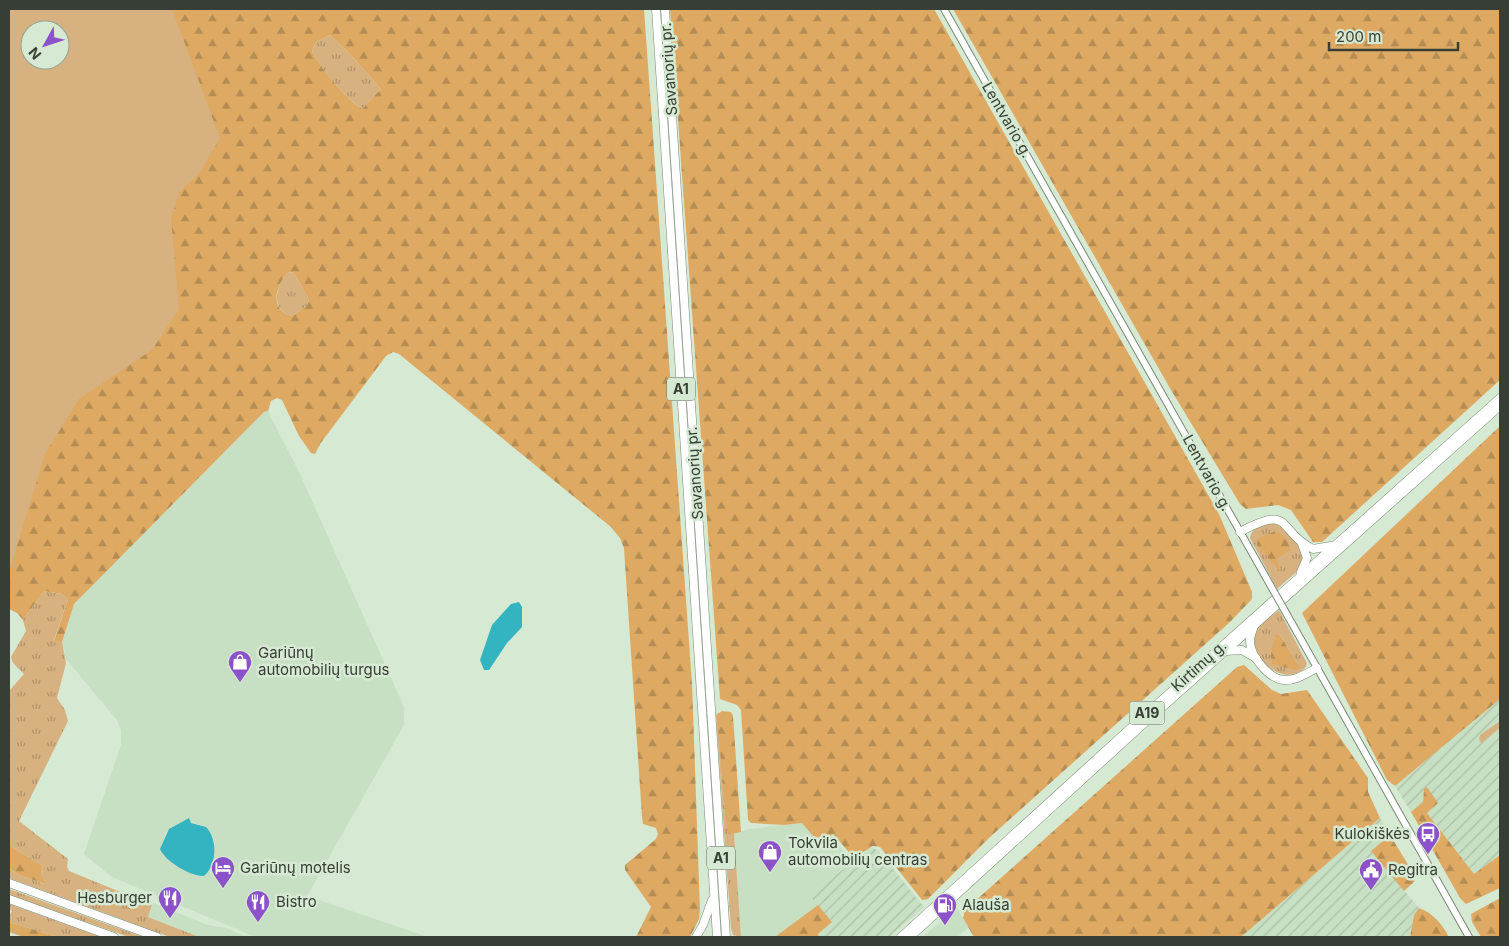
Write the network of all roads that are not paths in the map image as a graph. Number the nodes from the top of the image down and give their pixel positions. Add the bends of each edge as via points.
1 (656, 9) edge
2 (665, 9) edge
3 (944, 9) edge
4 (1500, 398) edge
5 (1500, 406) edge
6 (1240, 532) junction
7 (1299, 538) junction
8 (1336, 545) junction
9 (1296, 580) junction
10 (1255, 624) junction
11 (1225, 651) junction
12 (1256, 658) junction
13 (1317, 668) junction
14 (9, 883) edge
15 (714, 894) junction
16 (9, 899) edge
17 (725, 924) junction
18 (920, 928) junction
19 (114, 937) edge
20 (157, 937) edge
21 (696, 937) edge
22 (716, 937) edge
23 (726, 937) edge
24 (734, 937) edge
25 (901, 937) edge
26 (910, 937) edge
27 (918, 937) edge
28 (1469, 937) edge

1 - 15 highway, Savanorių pr. / A1
2 - 17 highway, Savanorių pr. / A1
3 - 6 main road, Lentvario g.
4 - 8 highway, Kirtimų g. / A19
5 - 10 highway, Kirtimų g. / A19
6 - 7 highway via 1272,519 1282,521
6 - 13 main road, Lentvario g., bridge
7 - 8 highway via 1317,549
7 - 9 highway via 1307,558
8 - 9 highway, Kirtimų g. / A19
9 - 25 highway, Kirtimų g. / A19
10 - 11 highway, Kirtimų g. / A19
10 - 12 highway via 1250,643
11 - 12 highway via 1242,650
11 - 18 highway, Kirtimų g. / A19
12 - 13 highway via 1272,676 1283,680 1291,680
13 - 28 main road, Lentvario g.
14 - 20 highway
15 - 21 highway
15 - 22 highway, Savanorių pr. / A1
16 - 19 highway
17 - 23 highway, Savanorių pr. / A1
17 - 24 highway
18 - 26 highway, Kirtimų g. / A19
18 - 27 highway

